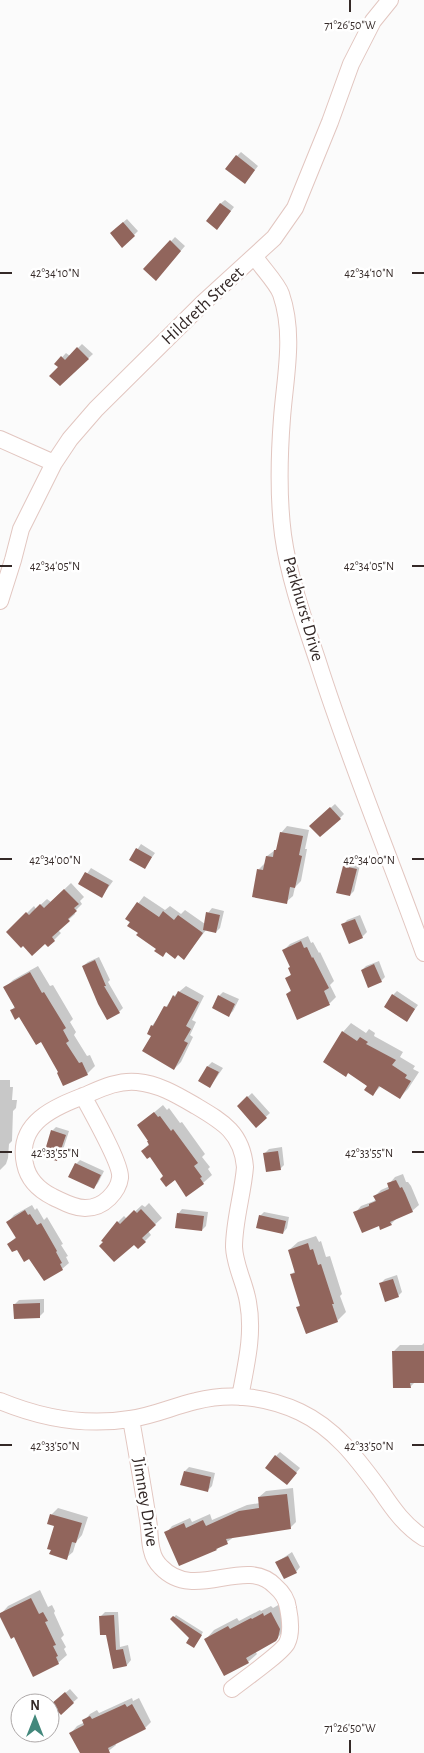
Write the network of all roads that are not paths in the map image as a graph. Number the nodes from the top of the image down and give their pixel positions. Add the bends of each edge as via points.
1 (390, 0) edge
2 (255, 258) junction
3 (0, 439) edge
4 (54, 464) junction
5 (0, 601) edge
6 (424, 952) edge
7 (83, 1096) junction
8 (240, 1397) junction
9 (0, 1401) edge
10 (131, 1419) junction
11 (424, 1538) edge
12 (232, 1689) dead end

1 - 2 street, Hildreth Street via 373,21 351,64 295,208
2 - 4 street, Hildreth Street via 96,409
2 - 6 street, Parkhurst Drive via 280,293 286,318 289,346 279,452 280,506 294,589 364,796
3 - 4 street
4 - 5 street, Hildreth Street via 21,529
7 - 7 street via 41,1117 28,1134 24,1155 29,1175 37,1186 72,1206 84,1208 106,1201 118,1186 120,1175
7 - 8 street via 120,1083 147,1084 174,1094 217,1118 239,1140 245,1167 235,1252 251,1320 249,1353
8 - 10 street via 197,1400
8 - 11 street via 277,1403 323,1425 351,1451 406,1523
9 - 10 street via 62,1419
10 - 12 street, Jimney Drive via 151,1548 161,1567 175,1576 195,1582 255,1574 272,1582 287,1603 287,1643

